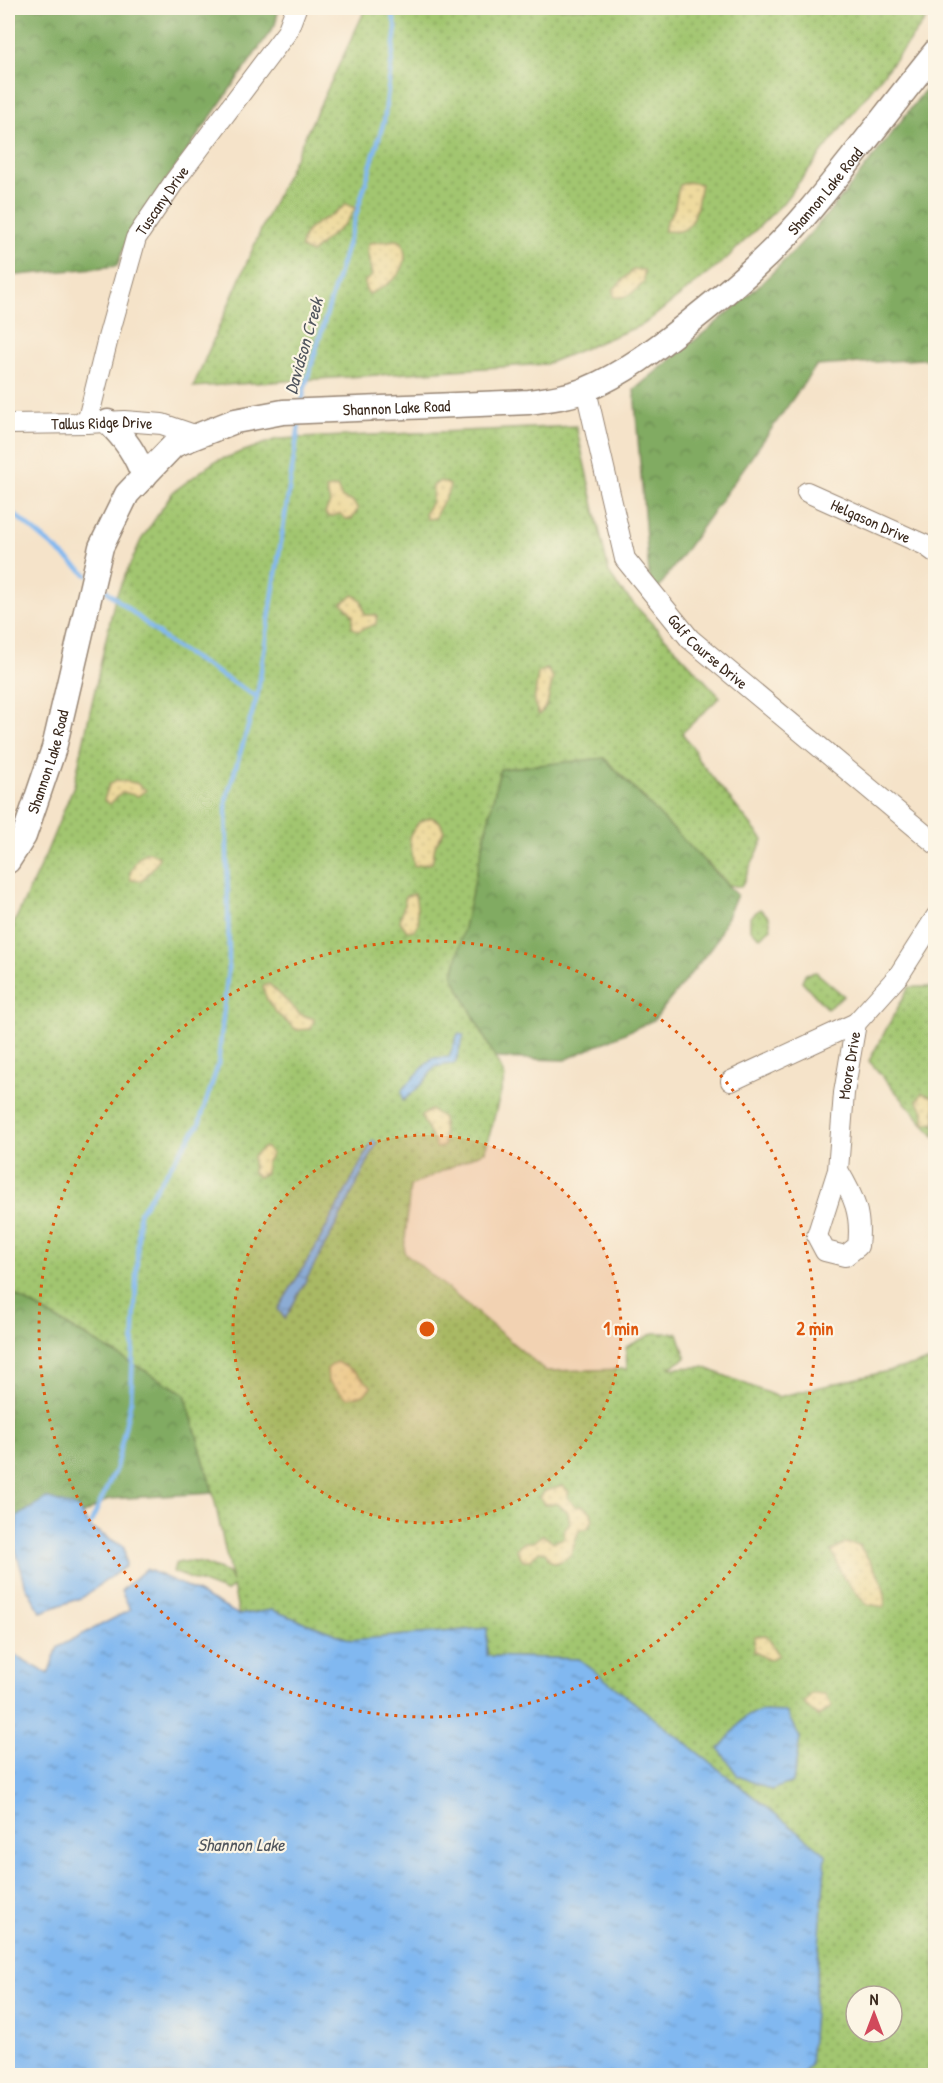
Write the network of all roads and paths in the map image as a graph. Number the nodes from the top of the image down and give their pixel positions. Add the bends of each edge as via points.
1 (296, 8) edge
2 (936, 51) edge
3 (586, 390) junction
4 (98, 423) junction
5 (8, 424) edge
6 (197, 436) junction
7 (144, 477) junction
8 (807, 492) dead end
9 (936, 553) edge
10 (936, 844) edge
11 (8, 861) edge
12 (936, 916) edge
13 (856, 1023) junction
14 (731, 1081) dead end
15 (838, 1170) dead end

1 - 4 street, Tuscany Drive via 287,32 136,238 108,338
2 - 3 main road, Shannon Lake Road via 808,212 767,255 663,344
3 - 6 main road, Shannon Lake Road via 529,402 283,412 235,421
3 - 10 street, Golf Course Drive via 625,559 690,639
4 - 5 street, Tallus Ridge Drive
4 - 6 street, Tallus Ridge Drive via 162,424
4 - 7 main road via 123,437
6 - 7 main road, Shannon Lake Road via 174,445
7 - 11 main road, Shannon Lake Road via 127,494 101,547 54,748 24,836
8 - 9 street, Helgason Drive
12 - 13 street, Moore Drive via 899,975
13 - 14 street
13 - 15 street, Moore Drive via 844,1093

